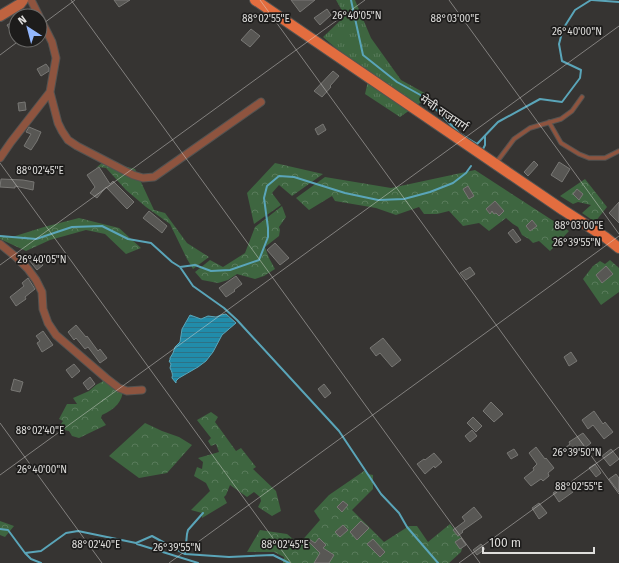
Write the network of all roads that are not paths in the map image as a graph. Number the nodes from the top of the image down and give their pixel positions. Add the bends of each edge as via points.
1 (23, 0) edge
2 (255, 0) edge
3 (0, 16) edge
4 (48, 34) edge
5 (50, 92) junction
6 (582, 97) dead end
7 (261, 102) dead end
8 (549, 122) junction
9 (619, 151) edge
10 (0, 158) edge
11 (496, 164) junction
12 (0, 244) edge
13 (619, 248) edge
14 (142, 390) dead end

1 - 3 street
2 - 11 main road, मेची राजमार्ग
4 - 5 street via 56,58
5 - 7 street via 58,122 68,140 143,178 154,177
5 - 10 street
6 - 8 lane via 572,111 561,119
8 - 9 lane via 561,143 584,156 605,158
8 - 11 lane via 530,128 514,139
11 - 13 main road, मेची राजमार्ग
12 - 14 street via 16,256 36,280 42,292 43,309 48,323 56,335 119,388 127,391

